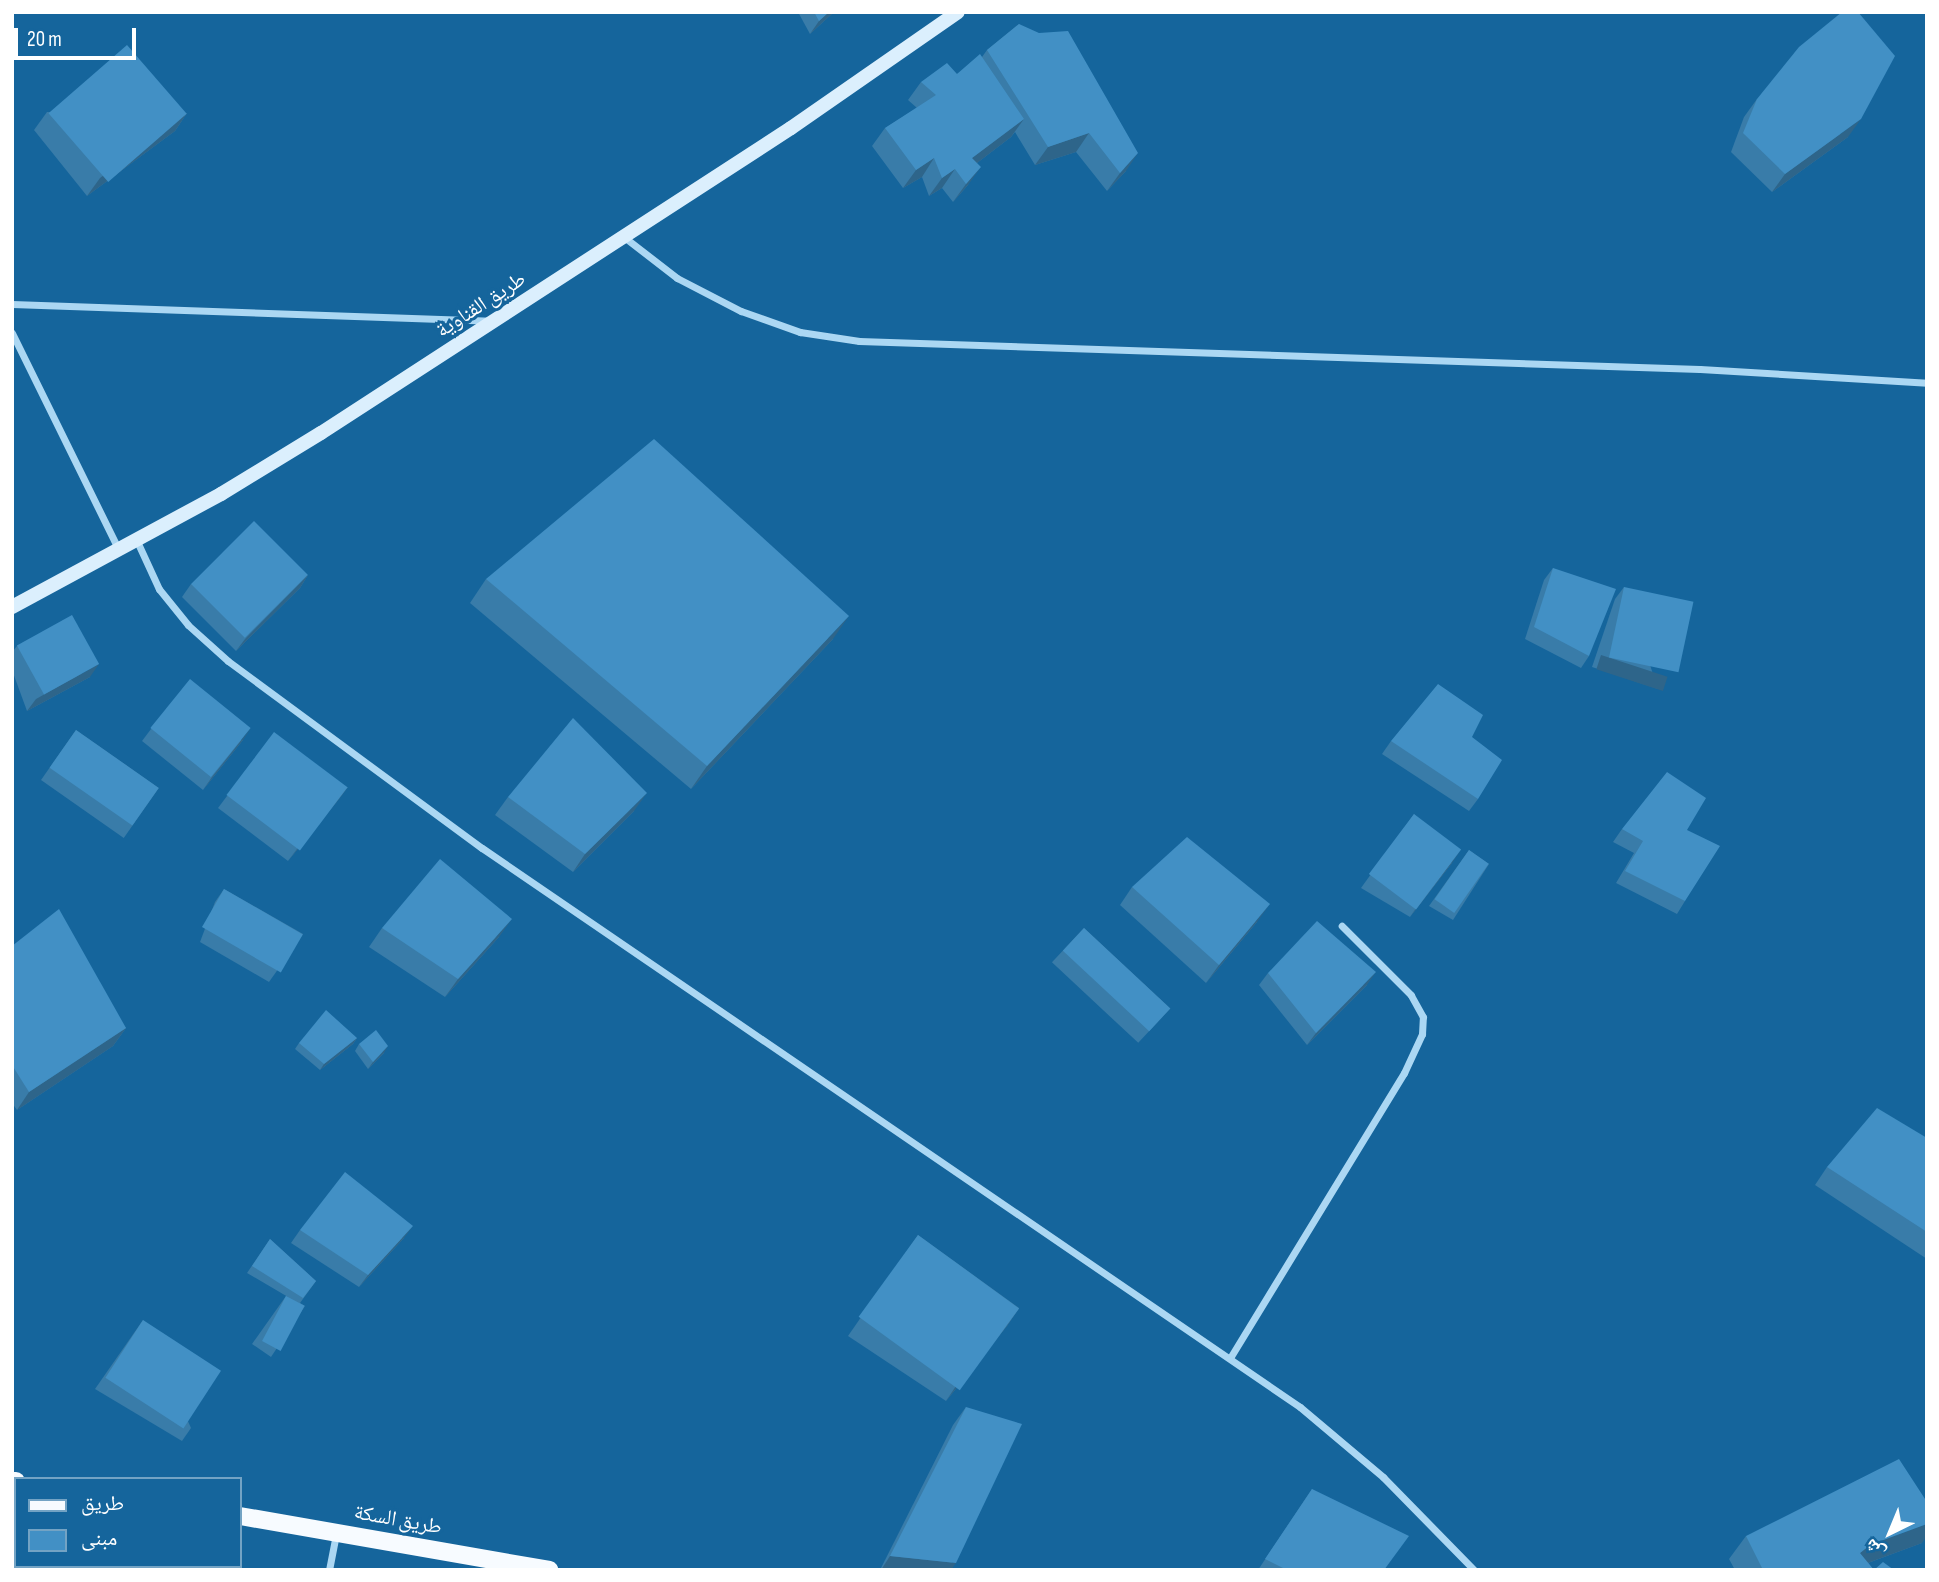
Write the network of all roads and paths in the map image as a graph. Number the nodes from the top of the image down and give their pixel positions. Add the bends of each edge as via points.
1 (958, 12) edge
2 (624, 237) junction
3 (12, 304) edge
4 (495, 321) junction
5 (12, 333) edge
6 (1927, 383) edge
7 (136, 539) junction
8 (118, 548) junction
9 (12, 607) edge
10 (1342, 926) dead end
11 (1230, 1358) junction
12 (242, 1516) edge
13 (337, 1532) junction
14 (329, 1570) edge
15 (549, 1570) edge
16 (1474, 1570) edge

1 - 2 street, طريق القناوية
2 - 4 street, طريق القناوية
2 - 6 street via 677,278 741,311 800,332 859,341 1700,369
3 - 4 street
4 - 7 street, طريق القناوية via 221,494
5 - 8 street
7 - 8 street, طريق القناوية
7 - 11 street via 159,589 187,625 228,661 482,848
8 - 9 street, طريق القناوية
10 - 11 street via 1411,995 1423,1017 1422,1034 1404,1073
11 - 16 street via 1300,1408 1383,1477
12 - 13 main road, طريق السكة
13 - 14 street
13 - 15 main road, طريق السكة

